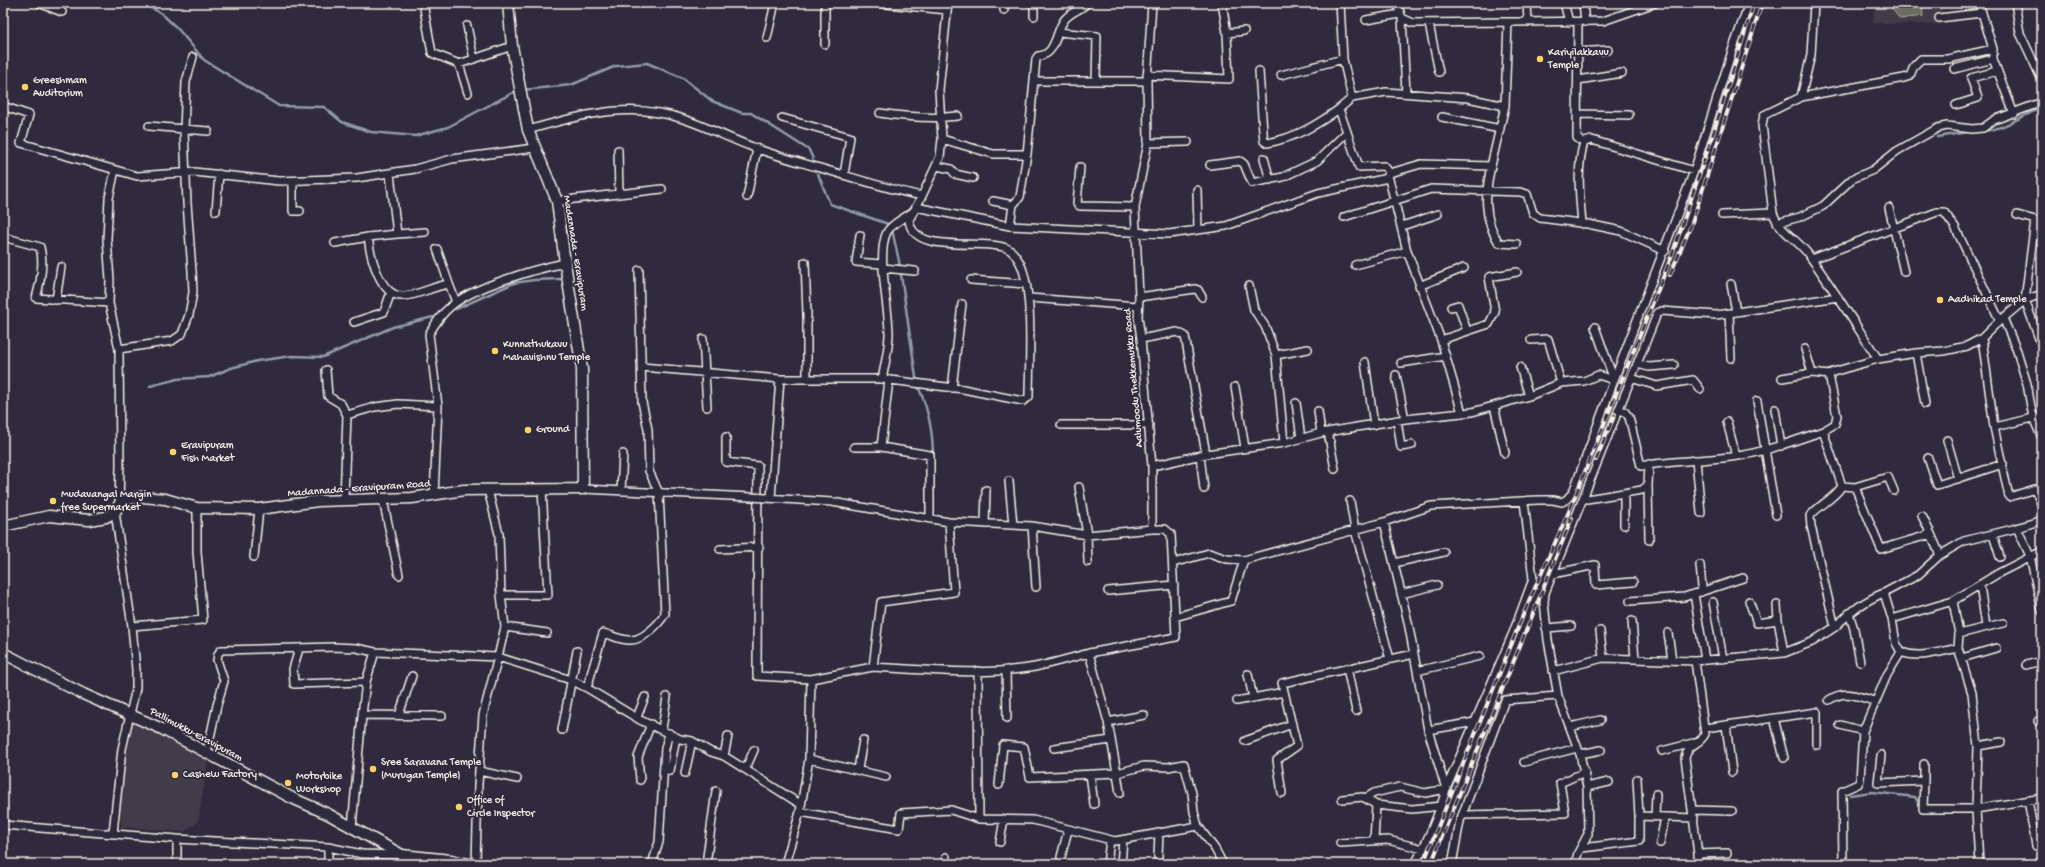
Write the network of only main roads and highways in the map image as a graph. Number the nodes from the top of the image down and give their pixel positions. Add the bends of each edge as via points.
1 (508, 3) edge
2 (583, 489) joint
3 (3, 526) edge
4 (3, 652) edge
5 (469, 864) edge

1 - 2 main road, Madannada - Eravipuram via 512,46 528,130 557,201 564,263 582,369
2 - 3 main road, Madannada - Eravipuram Road via 464,490 434,496 344,500 259,509 197,508 142,497 128,499 106,517 89,520 49,516
4 - 5 main road, Pallimukku-Eravipuram via 83,694 131,714 207,752 402,855

